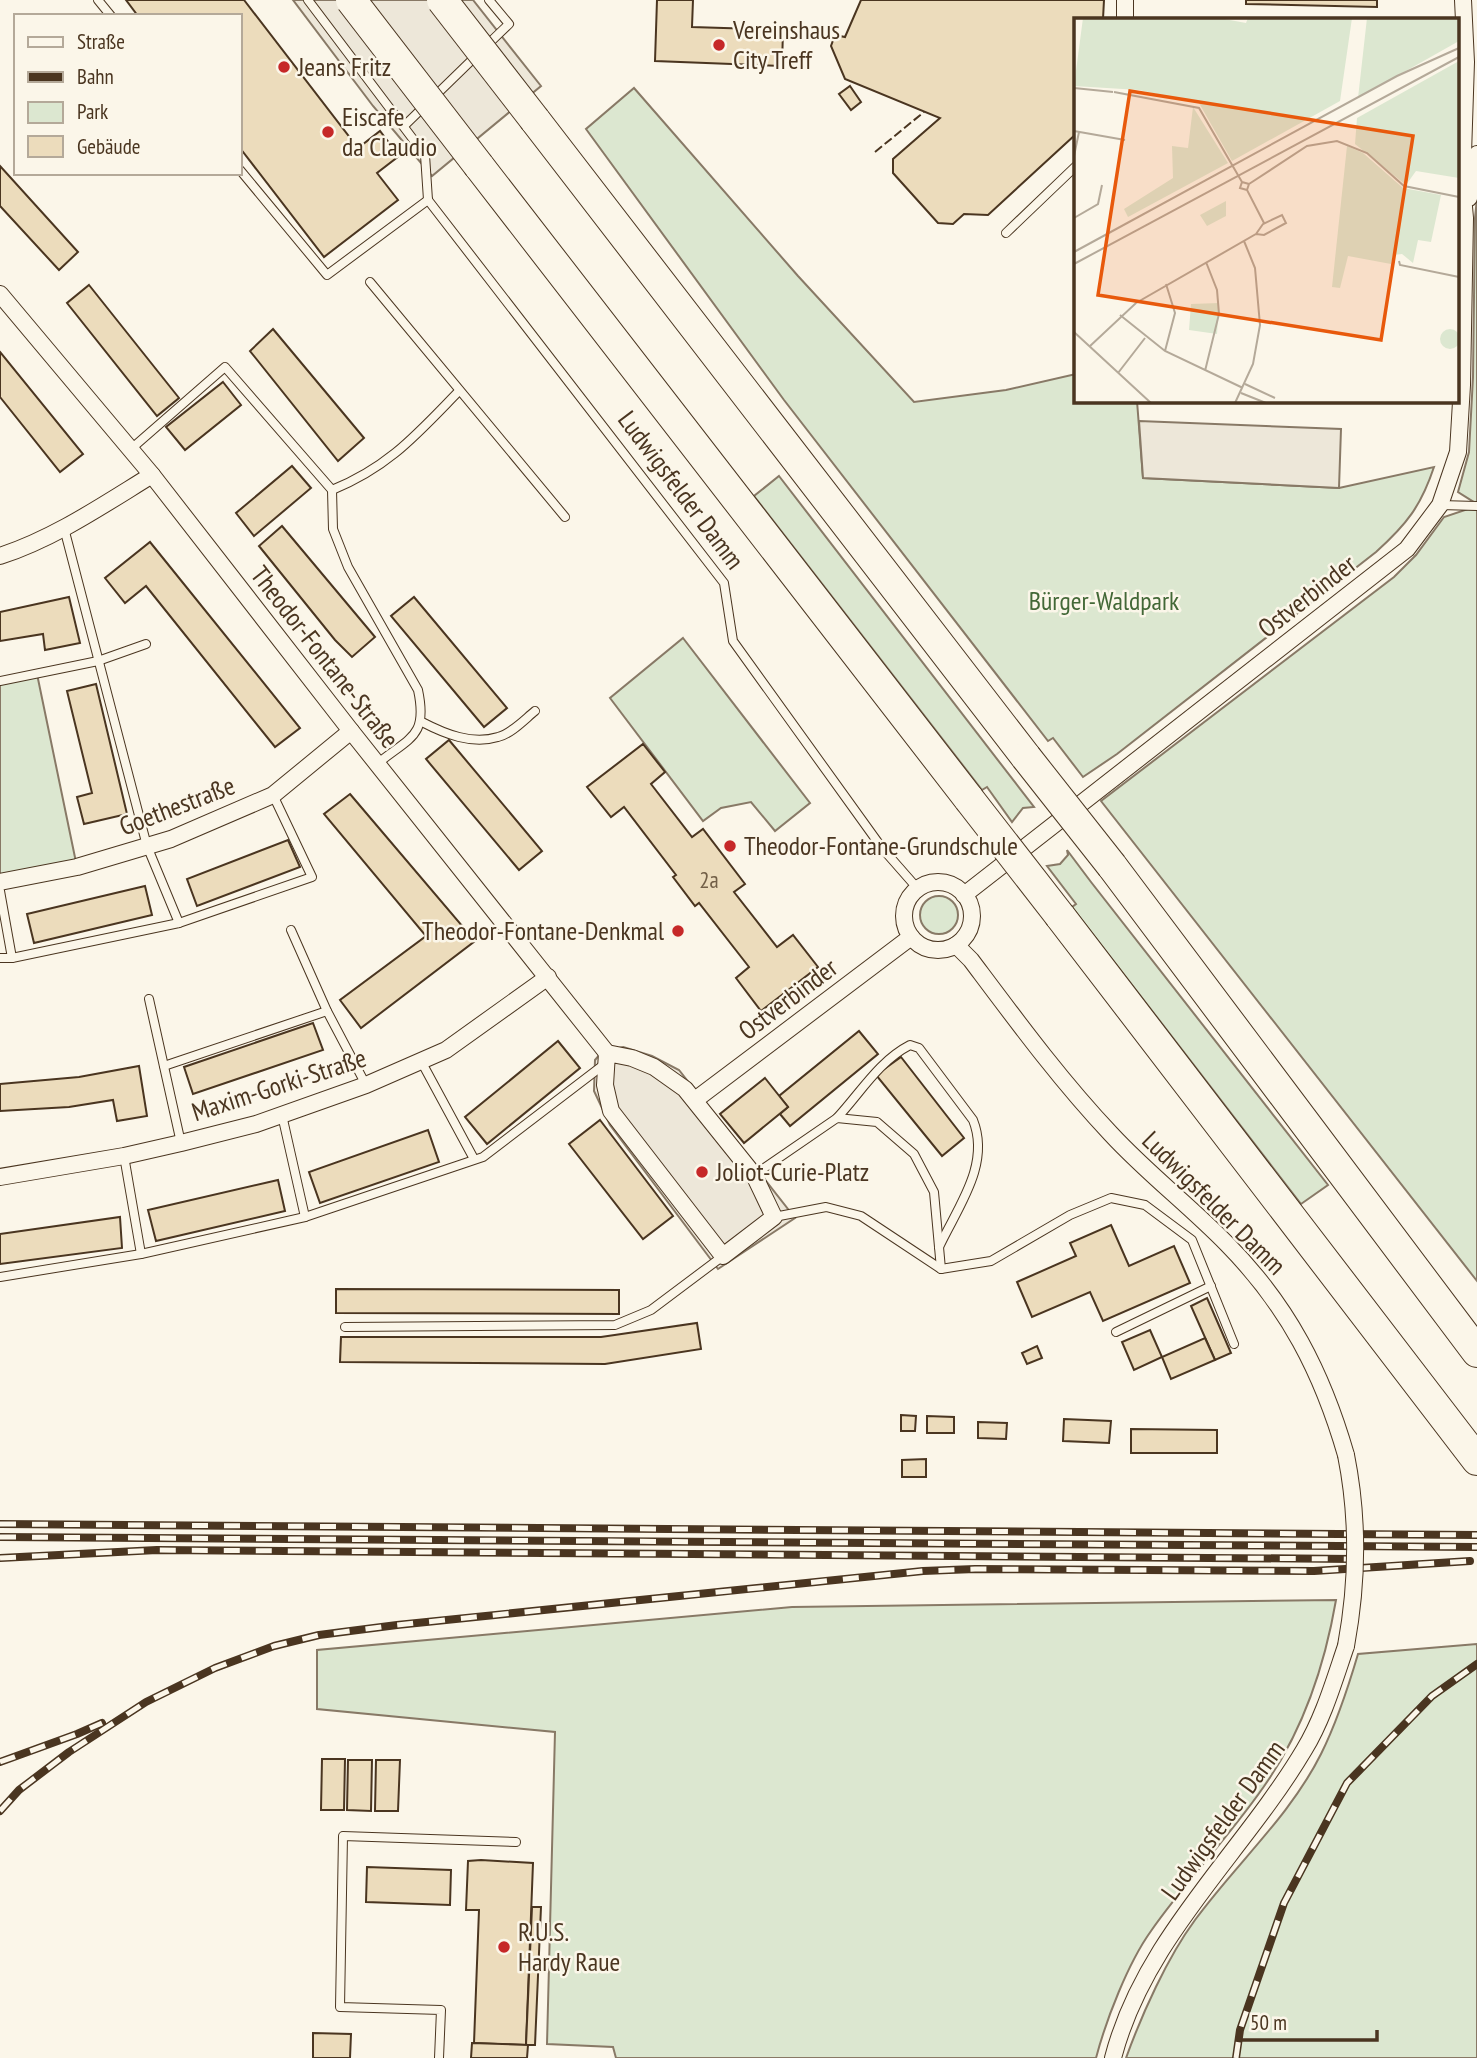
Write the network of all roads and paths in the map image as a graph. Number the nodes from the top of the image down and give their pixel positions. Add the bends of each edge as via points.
1 (98, 0) edge
2 (308, 0) edge
3 (351, 0) edge
4 (442, 0) edge
5 (489, 0) edge
6 (1125, 0) edge
7 (1462, 0) edge
8 (109, 14) edge
9 (1125, 18) edge
10 (404, 126) junction
11 (1477, 154) edge
12 (1074, 168) edge
13 (242, 172) edge
14 (428, 200) junction
15 (1465, 218) junction
16 (1006, 233) dead end
17 (370, 282) dead end
18 (0, 294) edge
19 (459, 391) junction
20 (131, 449) junction
21 (152, 475) junction
22 (332, 490) junction
23 (1440, 506) junction
24 (1477, 506) edge
25 (565, 517) dead end
26 (64, 528) junction
27 (0, 556) edge
28 (146, 644) dead end
29 (98, 661) junction
30 (0, 681) edge
31 (535, 711) dead end
32 (422, 722) junction
33 (351, 731) junction
34 (377, 764) junction
35 (273, 795) junction
36 (147, 846) junction
37 (0, 882) edge
38 (918, 889) junction
39 (0, 891) edge
40 (964, 895) junction
41 (179, 923) junction
42 (291, 930) dead end
43 (911, 937) junction
44 (956, 945) junction
45 (0, 958) edge
46 (12, 958) junction
47 (548, 977) junction
48 (149, 999) dead end
49 (327, 1010) junction
50 (607, 1058) junction
51 (421, 1061) junction
52 (164, 1066) junction
53 (366, 1085) junction
54 (695, 1100) junction
55 (282, 1115) junction
56 (838, 1118) junction
57 (181, 1143) junction
58 (124, 1156) junction
59 (474, 1160) junction
60 (754, 1175) junction
61 (0, 1177) edge
62 (305, 1217) junction
63 (774, 1217) junction
64 (939, 1247) junction
65 (141, 1254) junction
66 (723, 1256) junction
67 (941, 1269) junction
68 (0, 1277) edge
69 (1210, 1286) junction
70 (345, 1327) dead end
71 (1116, 1332) dead end
72 (1234, 1344) dead end
73 (1477, 1352) edge
74 (1477, 1460) edge
75 (516, 1842) dead end
76 (439, 2058) edge
77 (1113, 2058) edge

1 - 8 lane
2 - 10 lane
3 - 74 highway, bridge
4 - 73 highway, bridge via 1112,866
5 - 10 lane via 509,24
6 - 9 street
7 - 15 street, Ostverbinder
10 - 14 lane via 425,155
11 - 15 street, Ostverbinder
12 - 16 lane
13 - 14 lane via 327,275
14 - 38 lane, Ludwigsfelder Damm via 724,583 733,640 882,848
15 - 23 street, Ostverbinder via 1458,452
17 - 19 lane
18 - 20 street, Theodor-Fontane-Straße
19 - 22 lane via 392,458
19 - 25 lane
20 - 21 street, Theodor-Fontane-Straße
20 - 22 lane via 225,367
21 - 26 street
21 - 33 street, Theodor-Fontane-Straße
22 - 32 lane via 333,529 348,567 418,691
23 - 24 lane
23 - 40 street, Ostverbinder via 1407,549
26 - 27 street
26 - 29 lane
28 - 29 lane
29 - 30 lane
29 - 36 lane
31 - 32 lane via 500,737 468,740
32 - 34 lane
33 - 34 street, Theodor-Fontane-Straße
33 - 35 street, Goethestraße
34 - 47 street, Theodor-Fontane-Straße
35 - 36 street, Goethestraße
35 - 41 lane via 312,877
36 - 37 street, Goethestraße via 77,867
36 - 41 lane
38 - 40 street via 945,883
38 - 43 street via 904,912
39 - 46 lane
40 - 44 street via 971,921
41 - 46 lane
42 - 49 lane
43 - 44 street via 935,950
43 - 54 street, Ostverbinder
44 - 77 street, Ludwigsfelder Damm, bridge via 1112,1136 1226,1243 1287,1317 1315,1367 1335,1419 1354,1500 1354,1591 1346,1646 1330,1693 1306,1748 1271,1802 1156,1957
45 - 46 lane
47 - 50 street, Theodor-Fontane-Straße
47 - 51 street, Maxim-Gorki-Straße via 446,1050
48 - 52 lane
49 - 52 lane
49 - 53 lane
50 - 54 street via 632,1058 654,1067
50 - 59 lane
50 - 66 street via 605,1084 611,1111
51 - 53 street, Maxim-Gorki-Straße
51 - 59 lane
52 - 57 lane
53 - 55 street, Maxim-Gorki-Straße
54 - 60 street
55 - 57 street, Maxim-Gorki-Straße
55 - 62 lane
56 - 60 lane
56 - 64 lane via 877,1122 914,1154 934,1192
56 - 64 lane via 879,1066 910,1045 919,1048 978,1133 977,1166
57 - 58 street, Maxim-Gorki-Straße
58 - 61 street, Maxim-Gorki-Straße
58 - 65 lane
59 - 62 lane
60 - 63 street
62 - 65 lane
63 - 66 street
63 - 67 lane via 826,1207 861,1216
64 - 67 lane
65 - 68 lane
66 - 70 lane via 651,1310 615,1325
67 - 69 lane via 992,1261 1070,1215 1111,1198 1145,1205 1192,1240
69 - 71 lane
69 - 72 lane
75 - 76 lane via 344,1836 340,2007 441,2010

